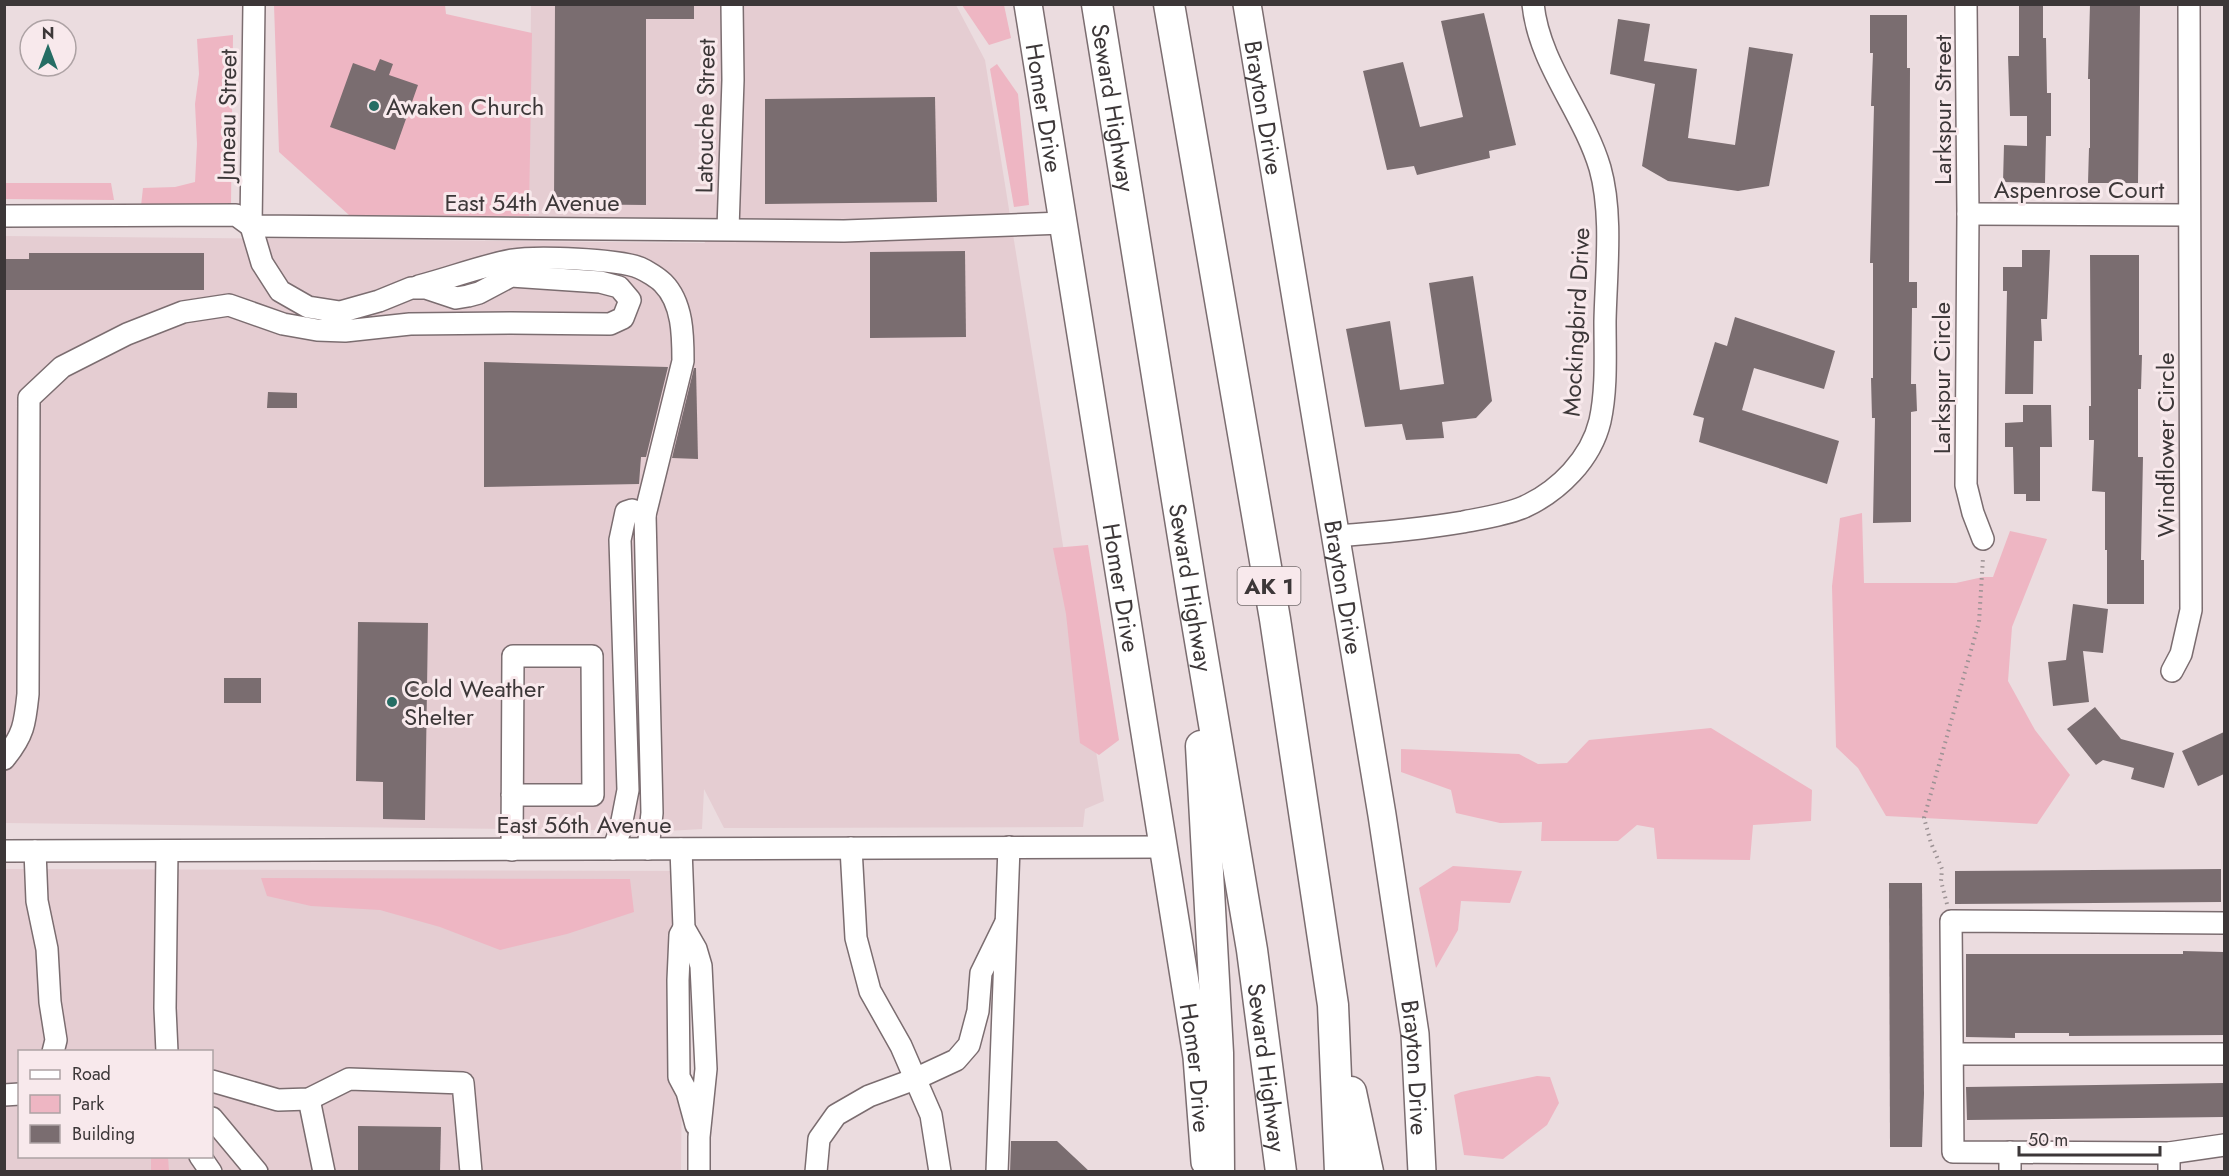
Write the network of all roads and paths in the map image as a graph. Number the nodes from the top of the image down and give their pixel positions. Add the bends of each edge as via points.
1 (254, 4) edge
2 (732, 4) edge
3 (1028, 4) edge
4 (1097, 4) edge
5 (1169, 4) edge
6 (1247, 4) edge
7 (1533, 4) edge
8 (1966, 4) edge
9 (2189, 4) edge
10 (1968, 214) junction
11 (2189, 215) junction
12 (4, 216) edge
13 (1063, 224) junction
14 (251, 226) junction
15 (728, 230) junction
16 (411, 288) junction
17 (645, 515) junction
18 (1336, 536) junction
19 (1983, 539) joint
20 (1193, 599) junction
21 (2172, 671) dead end
22 (4, 759) edge
23 (512, 795) junction
24 (1009, 847) junction
25 (1164, 847) junction
26 (851, 848) junction
27 (613, 849) junction
28 (648, 849) junction
29 (681, 849) junction
30 (512, 850) junction
31 (4, 851) edge
32 (35, 851) junction
33 (167, 851) junction
34 (2224, 923) edge
35 (1005, 924) junction
36 (1952, 924) junction
37 (1333, 1005) junction
38 (54, 1050) edge
39 (167, 1050) edge
40 (1953, 1054) junction
41 (2224, 1054) edge
42 (915, 1079) junction
43 (213, 1081) edge
44 (309, 1099) junction
45 (213, 1119) edge
46 (2224, 1145) edge
47 (201, 1158) edge
48 (2010, 1162) edge
49 (2169, 1162) edge
50 (211, 1172) edge
51 (257, 1172) edge
52 (324, 1172) edge
53 (471, 1172) edge
54 (699, 1172) edge
55 (816, 1172) edge
56 (940, 1172) edge
57 (997, 1172) edge
58 (1206, 1172) edge
59 (1219, 1172) edge
60 (1281, 1172) edge
61 (1340, 1172) edge
62 (1368, 1172) edge
63 (1422, 1172) edge

1 - 14 street, Juneau Street
2 - 15 street, Latouche Street
3 - 13 main road, Homer Drive
4 - 20 highway, Seward Highway
5 - 37 highway, AK 1 via 1275,619
6 - 18 main road, Brayton Drive
7 - 18 street, Mockingbird Drive via 1544,51 1600,168 1607,221 1600,422 1571,474 1523,507 1418,529
8 - 10 street, Larkspur Street
9 - 11 street, Windflower Circle
10 - 11 street, Aspenrose Court
10 - 19 street, Larkspur Circle via 1966,484
11 - 21 street, Windflower Circle via 2191,610 2181,654
12 - 14 street, East 54th Avenue via 236,215
13 - 15 street, East 54th Avenue via 844,231
13 - 25 main road, Homer Drive
14 - 15 street, East 54th Avenue
14 - 16 street, Juneau Street via 262,262 280,291 308,307 340,312
16 - 17 street, Juneau Street via 514,260 553,259 612,262 640,268 664,284 678,308 683,361
16 - 22 street via 426,288 456,298 479,293 511,276 569,279 619,286 630,300 622,318 610,324 410,324 345,331 283,324 229,305 183,312 127,334 62,367 28,398 28,693 25,725
17 - 27 street via 626,512 620,540 628,790
17 - 28 street, Juneau Street via 652,813
18 - 63 main road, Brayton Drive via 1415,1034
19 - 36 path via 1979,622 1924,818 1942,869 1941,881
20 - 59 highway via 1218,1053
20 - 60 highway, Seward Highway via 1252,950
23 - 23 street via 513,656 592,656 593,795
23 - 30 street
24 - 25 street, East 56th Avenue
24 - 26 street, East 56th Avenue
24 - 35 street
25 - 58 main road, Homer Drive via 1197,1057
26 - 29 street, East 56th Avenue
26 - 42 street via 856,939 870,991
27 - 28 street, East 56th Avenue
27 - 30 street, East 56th Avenue
28 - 29 street, East 56th Avenue
29 - 54 street via 684,928 701,966 706,1069
30 - 33 street, East 56th Avenue
31 - 32 street, East 56th Avenue
32 - 33 street, East 56th Avenue
32 - 38 street via 37,901 47,949 56,1040
33 - 39 street
34 - 36 street
35 - 42 street via 981,973 978,1011 969,1045 956,1060
35 - 57 street
36 - 40 street
37 - 61 highway, AK 1
37 - 62 highway
40 - 41 street
40 - 48 street via 1953,1152
42 - 55 street via 869,1096 836,1115 819,1139
42 - 56 street via 931,1115
43 - 44 street via 278,1100
44 - 52 street
44 - 53 street via 349,1079 463,1083
45 - 51 street
46 - 49 street
47 - 50 street
48 - 49 street

